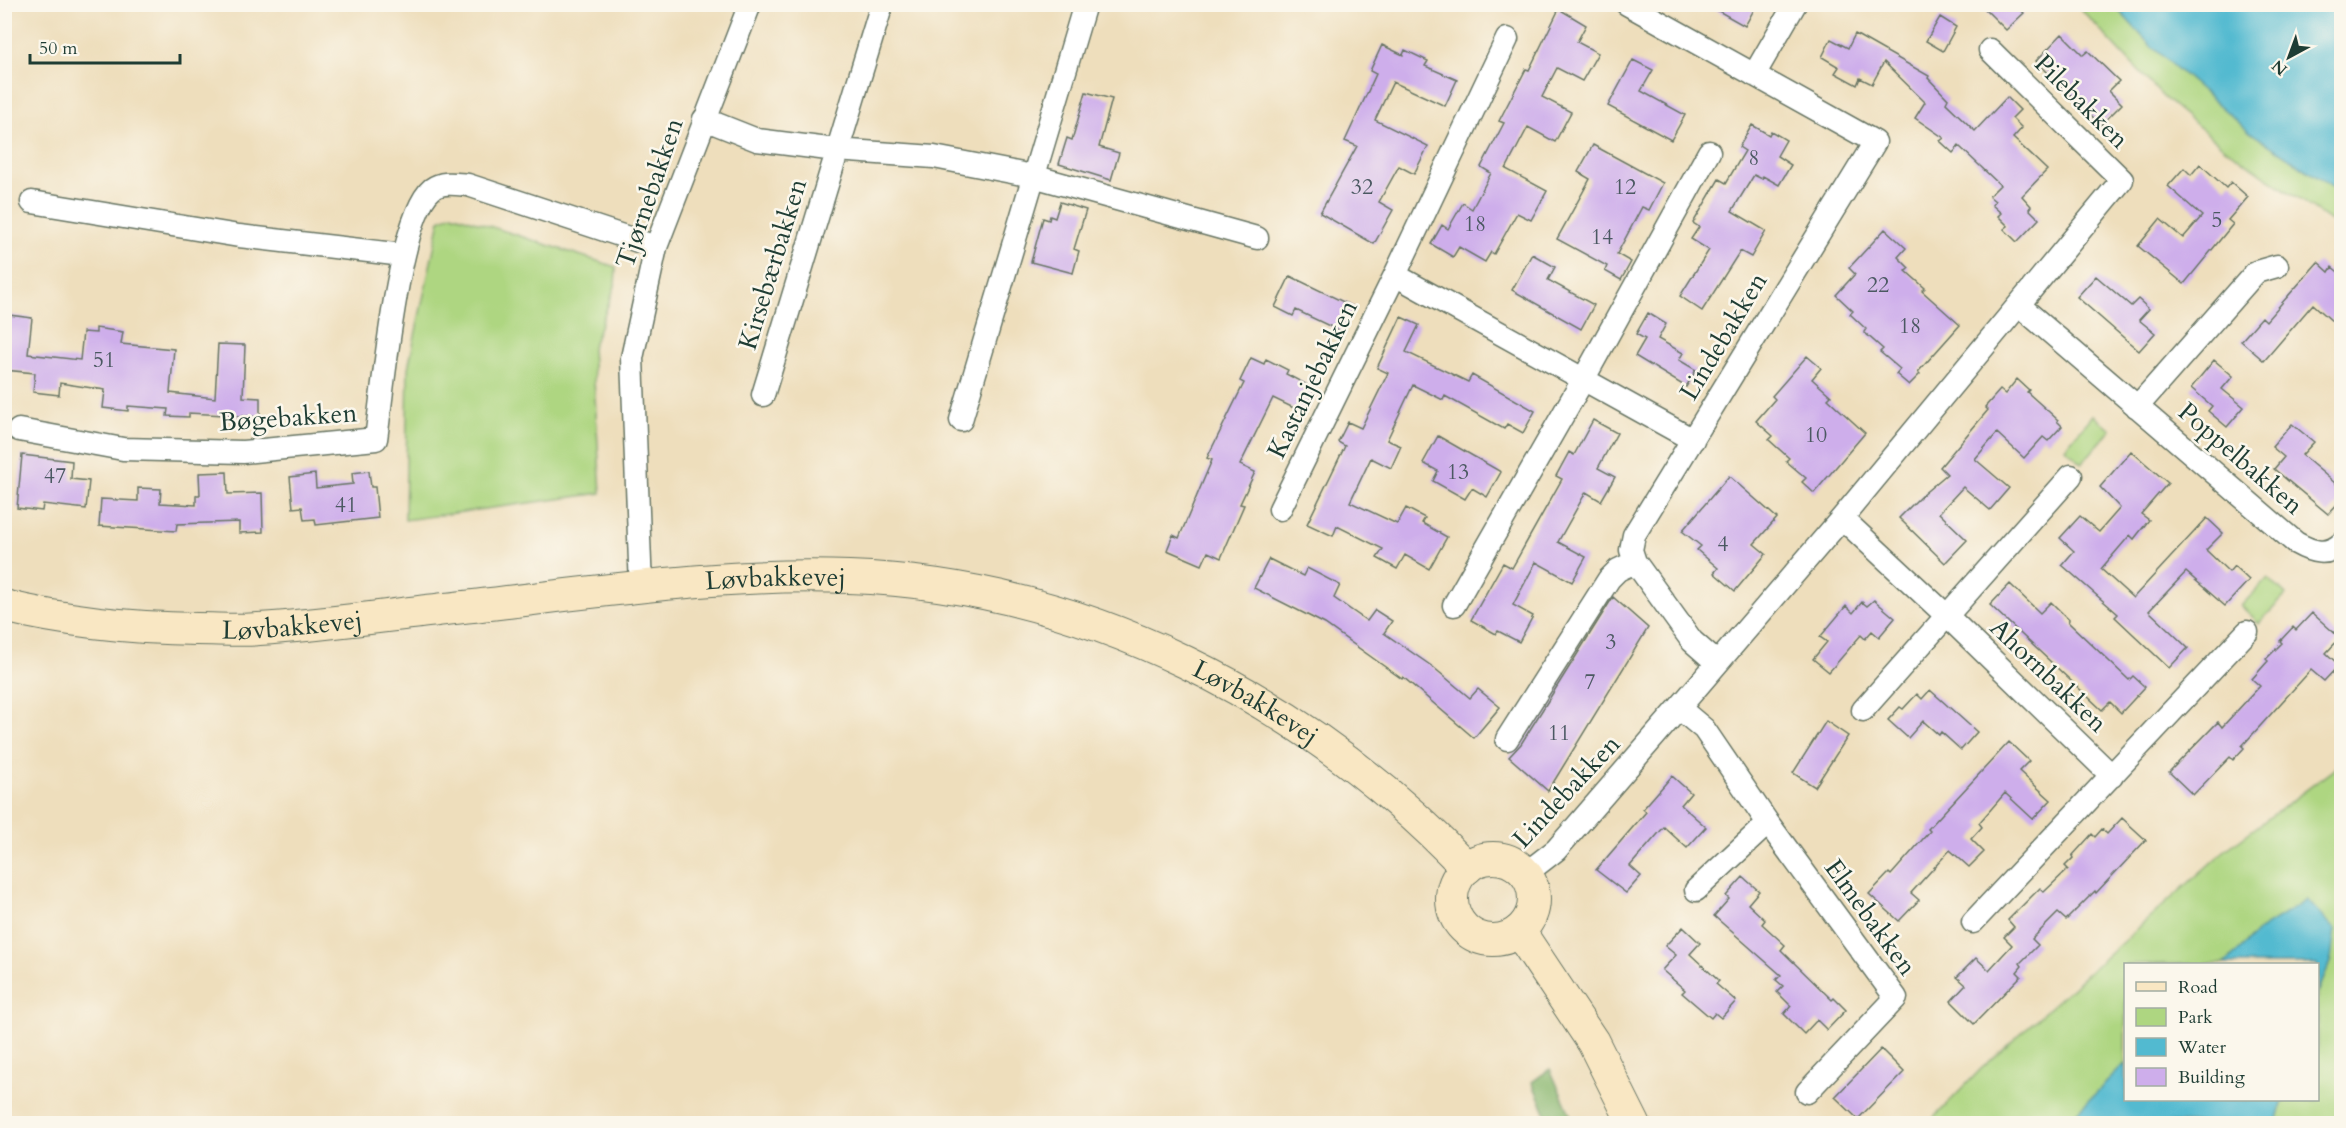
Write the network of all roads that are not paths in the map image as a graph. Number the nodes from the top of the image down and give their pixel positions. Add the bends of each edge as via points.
1 (750, 4) edge
2 (882, 4) edge
3 (1085, 4) edge
4 (1627, 4) edge
5 (1795, 4) edge
6 (1507, 39) dead end
7 (1990, 50) dead end
8 (1754, 75) junction
9 (704, 119) junction
10 (836, 150) junction
11 (1709, 152) dead end
12 (1033, 176) junction
13 (32, 202) dead end
14 (1257, 238) dead end
15 (656, 247) junction
16 (403, 255) junction
17 (2277, 266) dead end
18 (1395, 274) junction
19 (2019, 305) junction
20 (1583, 380) junction
21 (763, 394) dead end
22 (2137, 407) junction
23 (961, 420) dead end
24 (19, 430) dead end
25 (1693, 440) junction
26 (2071, 476) dead end
27 (1280, 509) dead end
28 (1842, 518) junction
29 (2342, 543) edge
30 (1635, 562) junction
31 (641, 588) junction
32 (1454, 605) dead end
33 (4, 606) edge
34 (1947, 616) junction
35 (2247, 632) dead end
36 (1717, 663) junction
37 (1679, 708) junction
38 (1863, 710) dead end
39 (1507, 739) dead end
40 (2112, 776) junction
41 (1768, 823) junction
42 (1467, 868) junction
43 (1526, 874) junction
44 (1696, 890) dead end
45 (1973, 922) dead end
46 (1518, 931) junction
47 (1808, 1092) dead end
48 (1634, 1124) edge

1 - 9 street, Tjørnebakken
2 - 10 street, Kirsebærbakken
3 - 12 street
4 - 8 street
5 - 8 street
6 - 18 street, Kastanjebakken
7 - 19 street, Pilebakken via 2122,180
8 - 25 street, Lindebakken via 1875,142
9 - 10 street, Kirsebærbakken via 757,140
9 - 15 street, Tjørnebakken
10 - 12 street, Kirsebærbakken via 934,157
10 - 21 street, Kirsebærbakken
11 - 20 street
12 - 14 street, Kirsebærbakken
12 - 23 street
13 - 16 street via 239,236
15 - 16 street, Bøgebakken via 468,185 450,184 435,187 426,195
15 - 31 street, Tjørnebakken via 632,357
16 - 24 street, Bøgebakken via 376,439 243,452 134,449
17 - 22 street, Poppelbakken via 2256,272
18 - 20 street
18 - 27 street, Kastanjebakken
19 - 22 street, Poppelbakken
19 - 28 street, Lindebakken
20 - 25 street
20 - 32 street
22 - 29 street, Poppelbakken via 2296,543 2324,552
25 - 30 street, Lindebakken via 1634,535 1630,550
26 - 34 street
28 - 34 street, Ahornbakken
28 - 36 street, Lindebakken
30 - 36 street via 1692,641
30 - 39 street via 1609,579
31 - 33 street, Løvbakkevej via 256,630 139,628 55,618
31 - 42 street, Løvbakkevej via 754,578 849,577 944,586 1102,625 1221,680 1299,726 1375,782
34 - 38 street
34 - 40 street, Ahornbakken
35 - 40 street
36 - 37 street, Lindebakken
37 - 41 street, Elmebakken via 1704,729
37 - 43 street, Lindebakken via 1556,850
40 - 45 street
41 - 44 street
41 - 47 street, Elmebakken via 1896,998
42 - 43 street via 1486,859 1497,859
42 - 46 street via 1452,896 1462,926 1490,940
43 - 46 street via 1534,903 1527,923
46 - 48 street via 1593,1042

